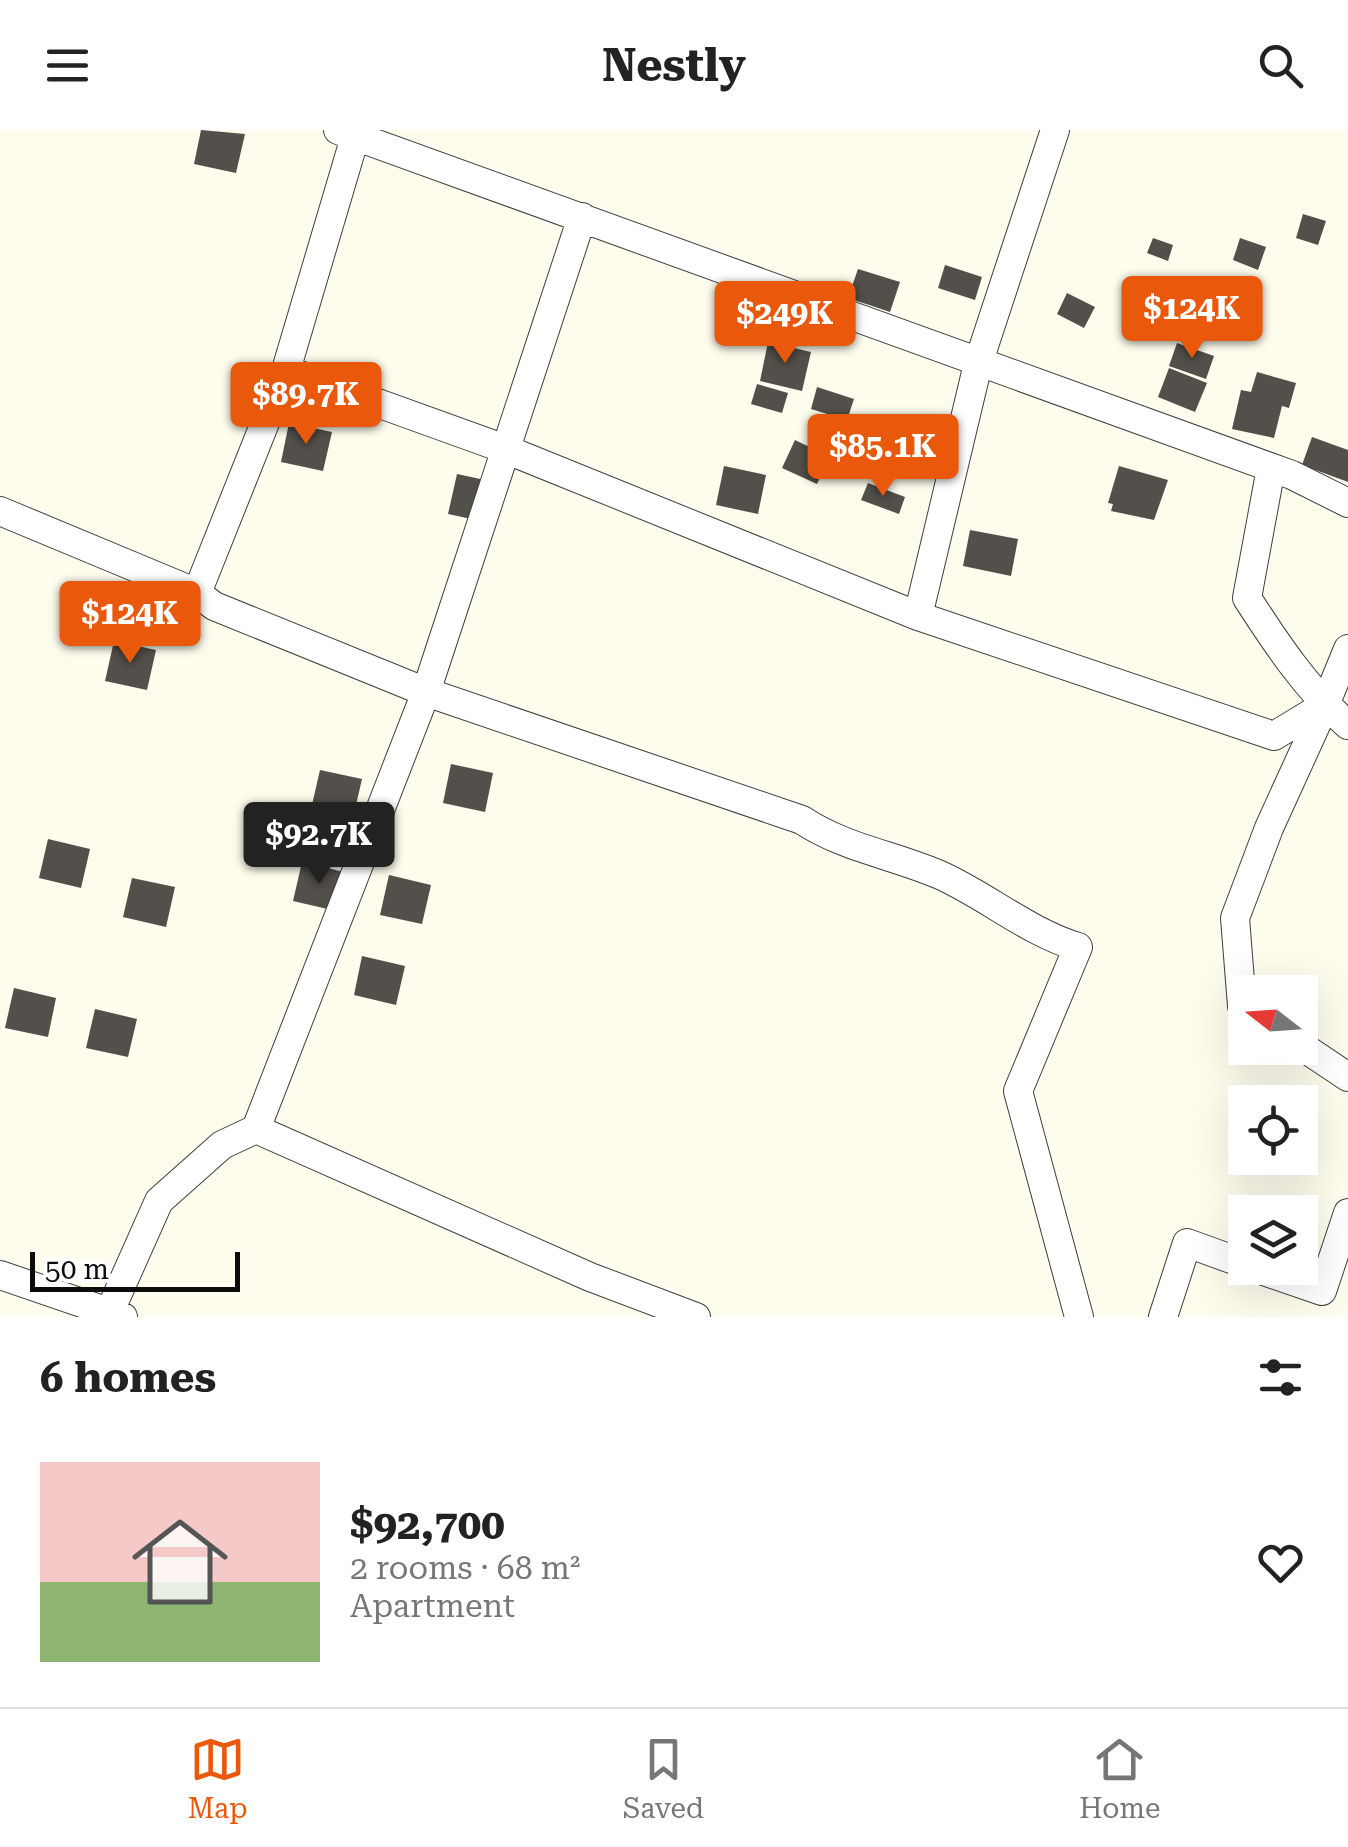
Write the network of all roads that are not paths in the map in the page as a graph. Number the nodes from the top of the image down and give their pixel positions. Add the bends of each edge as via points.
1 (1056, 130) edge
2 (346, 133) edge
3 (582, 217) junction
4 (978, 364) junction
5 (286, 370) junction
6 (505, 449) junction
7 (1271, 468) junction
8 (1348, 503) edge
9 (0, 511) edge
10 (197, 593) junction
11 (918, 616) junction
12 (1348, 649) edge
13 (426, 692) junction
14 (1325, 705) junction
15 (1348, 726) edge
16 (1240, 975) edge
17 (1318, 1057) edge
18 (1348, 1077) edge
19 (256, 1128) junction
20 (1348, 1213) edge
21 (1228, 1258) edge
22 (0, 1275) edge
23 (1305, 1285) edge
24 (116, 1314) edge
25 (696, 1317) edge
26 (1079, 1317) edge
27 (1163, 1317) edge

1 - 4 street
2 - 3 street
2 - 5 street
3 - 4 street
3 - 6 street
4 - 7 street
4 - 11 street
5 - 6 street
5 - 10 street
6 - 11 street
6 - 13 street
7 - 8 street
7 - 14 street via 1247,598
9 - 10 street
10 - 13 street via 214,606
11 - 14 street via 1274,736
12 - 14 street
13 - 19 street
13 - 26 street via 802,820 941,875 1078,947 1018,1091
14 - 15 street
14 - 16 street via 1235,918
17 - 18 street
19 - 24 street via 222,1144 159,1201
19 - 25 street via 590,1277
20 - 23 street via 1322,1291
21 - 27 street via 1187,1243
22 - 24 street

